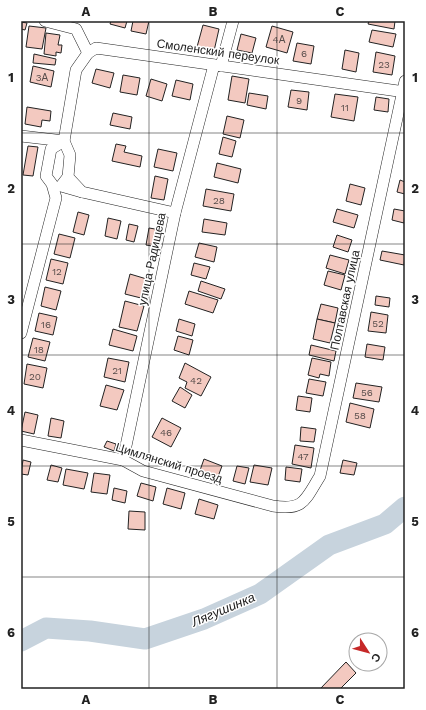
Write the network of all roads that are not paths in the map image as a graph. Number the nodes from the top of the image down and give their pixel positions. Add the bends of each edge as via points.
1 (45, 21) edge
2 (233, 21) edge
3 (88, 53) junction
4 (218, 65) junction
5 (404, 88) edge
6 (21, 136) edge
7 (64, 141) junction
8 (60, 182) junction
9 (175, 212) junction
10 (21, 333) edge
11 (21, 440) edge
12 (122, 460) junction
13 (286, 508) joint

1 - 3 street via 76,28
2 - 4 street, улица Радищева
3 - 4 street, Смоленский переулок via 96,48
3 - 7 street via 76,70
4 - 5 street, Смоленский переулок
4 - 9 street, улица Радищева
5 - 13 street, Полтавская улица via 320,476 307,498 297,507
6 - 7 street
7 - 8 street via 70,155
7 - 8 street via 51,149 46,176
8 - 9 street via 82,192
8 - 10 street
9 - 12 street, улица Радищева
11 - 12 street, Цимлянский проезд
12 - 13 street, Цимлянский проезд via 143,471

